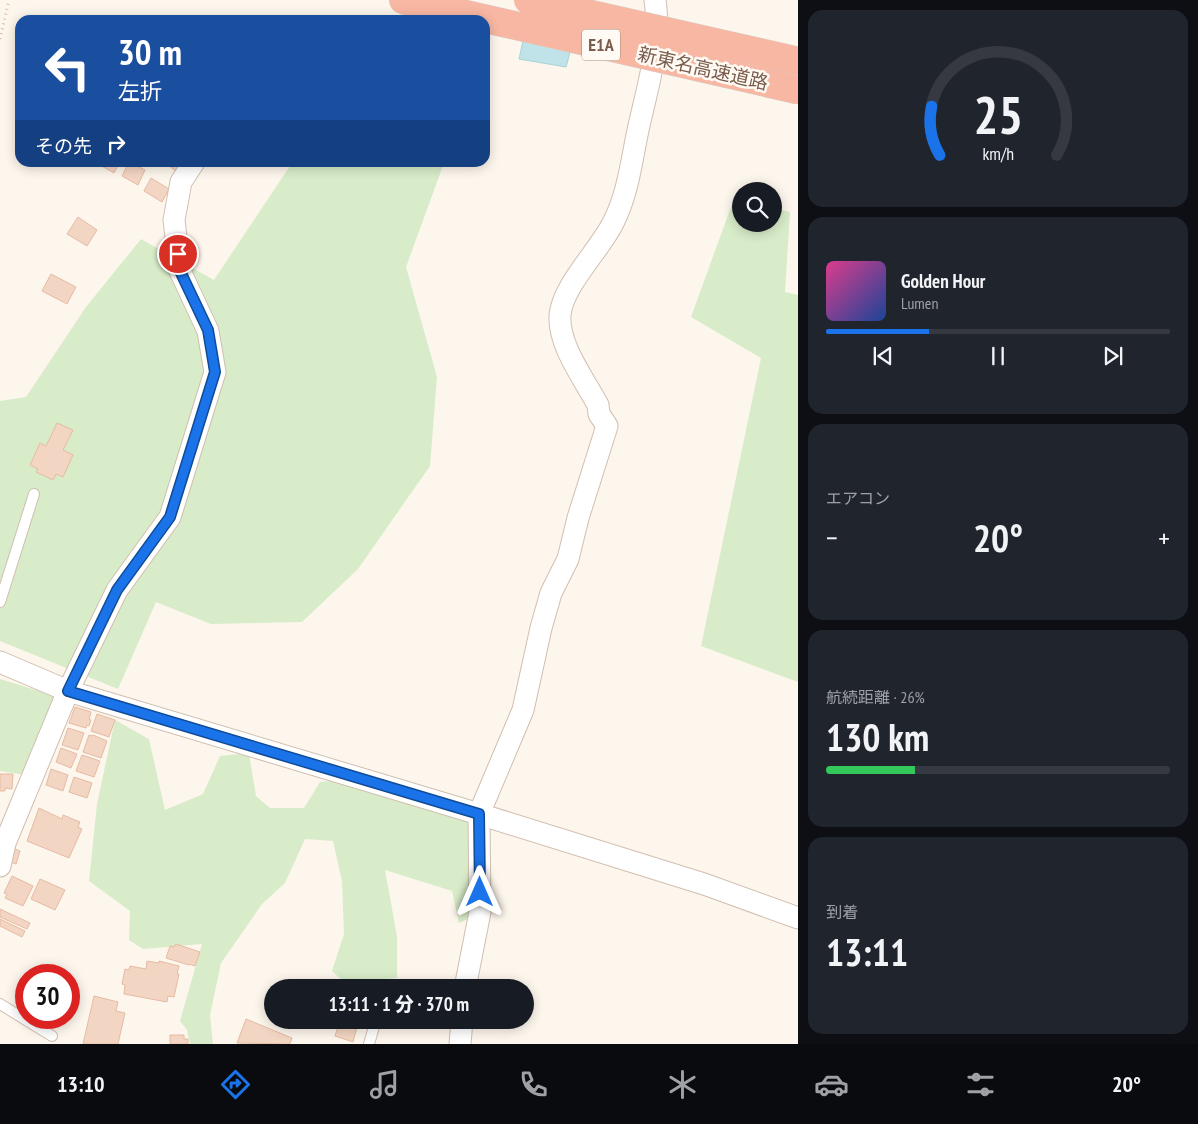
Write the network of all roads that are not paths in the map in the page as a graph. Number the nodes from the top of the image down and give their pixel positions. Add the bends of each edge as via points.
1 (403, 0) edge
2 (528, 0) edge
3 (655, 0) edge
4 (469, 15) edge
5 (490, 20) edge
6 (798, 61) edge
7 (798, 90) edge
8 (191, 167) edge
9 (34, 494) dead end
10 (0, 602) edge
11 (0, 662) edge
12 (68, 691) junction
13 (479, 814) junction
14 (0, 866) edge
15 (798, 918) edge
16 (467, 979) edge
17 (0, 1004) edge
18 (373, 1029) edge
19 (461, 1029) edge
20 (52, 1036) dead end
21 (369, 1044) edge
22 (460, 1044) edge

1 - 4 highway, 新東名高速道路 / E1A, bridge
2 - 6 highway, 新東名高速道路 / E1A, bridge
3 - 13 street via 657,34 652,67 624,196 608,233 568,291 560,316 562,339 607,426 568,559 551,593 523,710
5 - 7 highway, 新東名高速道路 / E1A, bridge
8 - 12 street via 181,182 174,220 180,271 208,330 215,372 170,517 117,590
9 - 10 lane
11 - 12 street
12 - 13 street
12 - 14 street via 6,843
13 - 15 street via 704,884
13 - 16 street via 480,912
17 - 20 lane
18 - 21 lane
19 - 22 street

